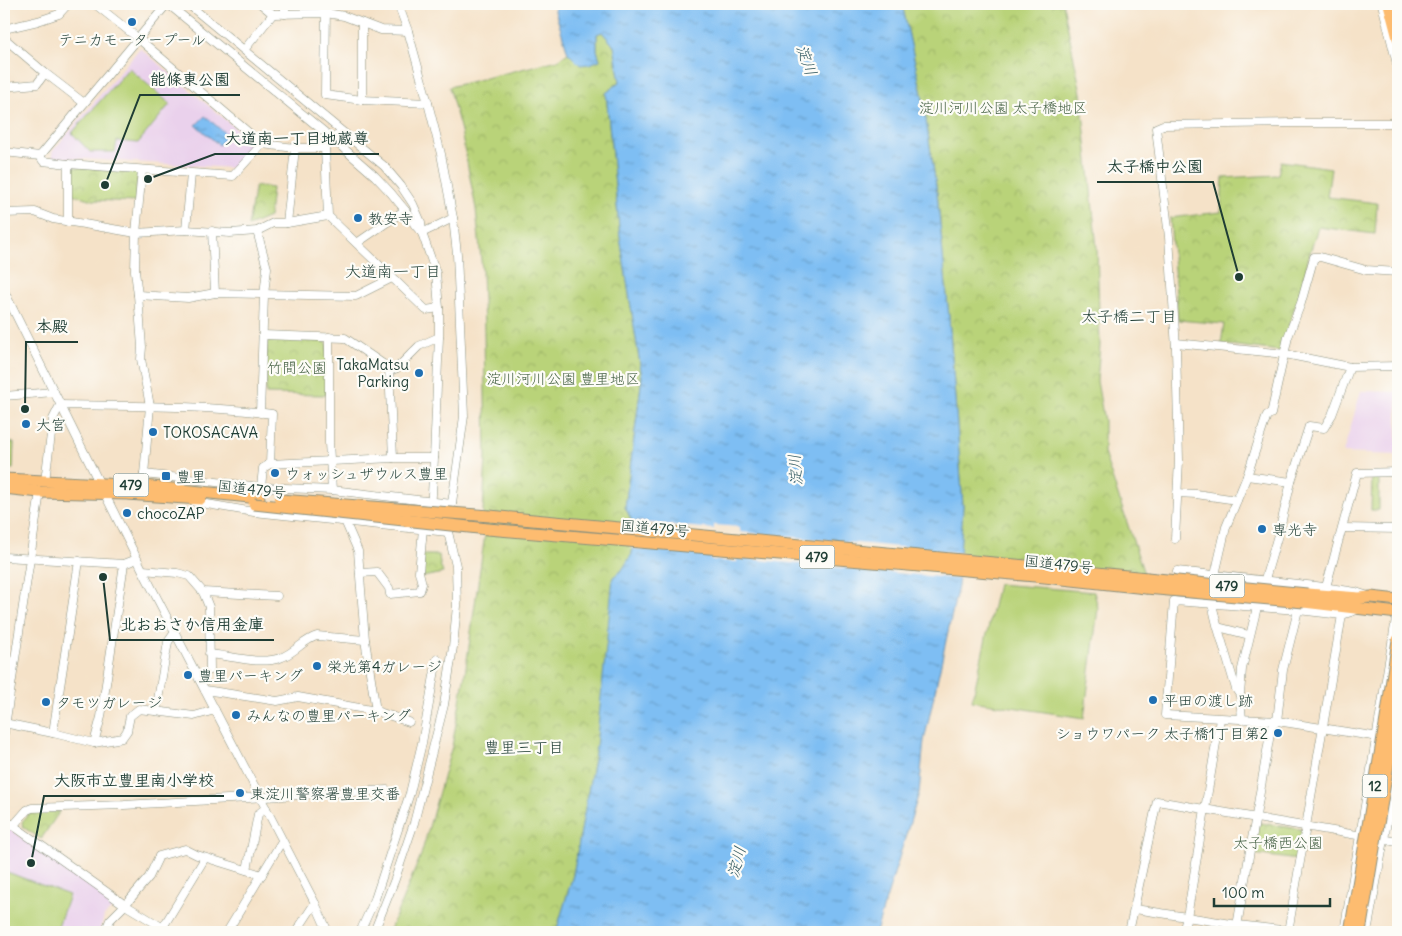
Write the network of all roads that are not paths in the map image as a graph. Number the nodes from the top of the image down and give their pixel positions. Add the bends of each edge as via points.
1 (68, 4) edge
2 (95, 4) edge
3 (168, 4) edge
4 (188, 4) edge
5 (261, 4) edge
6 (285, 4) edge
7 (326, 4) edge
8 (398, 4) edge
9 (1382, 4) edge
10 (1389, 4) edge
11 (326, 13) junction
12 (274, 14) junction
13 (285, 14) junction
14 (362, 23) junction
15 (4, 29) edge
16 (408, 31) junction
17 (4, 38) edge
18 (1398, 38) edge
19 (139, 39) junction
20 (244, 50) junction
21 (1398, 68) edge
22 (45, 73) junction
23 (4, 87) edge
24 (362, 100) junction
25 (84, 103) junction
26 (428, 103) junction
27 (1398, 123) edge
28 (341, 130) junction
29 (333, 139) junction
30 (262, 144) junction
31 (295, 148) junction
32 (325, 148) junction
33 (4, 152) edge
34 (40, 156) junction
35 (68, 164) junction
36 (142, 170) junction
37 (190, 174) junction
38 (405, 210) junction
39 (4, 213) edge
40 (328, 216) junction
41 (453, 218) junction
42 (68, 222) junction
43 (287, 224) junction
44 (186, 230) junction
45 (212, 231) junction
46 (257, 231) junction
47 (422, 233) junction
48 (136, 234) junction
49 (357, 243) junction
50 (1398, 272) edge
51 (392, 278) junction
52 (4, 291) edge
53 (215, 293) junction
54 (138, 295) junction
55 (264, 295) junction
56 (439, 308) junction
57 (263, 335) junction
58 (329, 337) junction
59 (438, 337) junction
60 (1176, 343) junction
61 (1285, 354) junction
62 (1398, 366) edge
63 (1350, 367) junction
64 (389, 368) junction
65 (54, 392) junction
66 (4, 396) edge
67 (60, 405) junction
68 (150, 406) junction
69 (260, 413) junction
70 (393, 458) junction
71 (434, 458) junction
72 (330, 462) junction
73 (270, 464) junction
74 (1398, 472) edge
75 (1247, 476) junction
76 (4, 479) edge
77 (144, 480) junction
78 (46, 481) junction
79 (1291, 482) junction
80 (4, 488) edge
81 (102, 489) junction
82 (332, 490) junction
83 (40, 492) junction
84 (1177, 493) junction
85 (152, 496) junction
86 (258, 496) junction
87 (1237, 500) junction
88 (430, 502) junction
89 (452, 504) junction
90 (345, 521) junction
91 (1343, 528) junction
92 (1398, 528) edge
93 (426, 530) junction
94 (448, 532) junction
95 (1175, 539) dead end
96 (4, 557) edge
97 (31, 558) junction
98 (137, 559) junction
99 (79, 561) junction
100 (124, 564) junction
101 (143, 570) junction
102 (1177, 571) dead end
103 (360, 573) junction
104 (1215, 575) junction
105 (1265, 580) junction
106 (1326, 587) junction
107 (202, 592) junction
108 (277, 596) dead end
109 (1371, 597) junction
110 (1398, 600) edge
111 (1303, 602) junction
112 (1212, 604) junction
113 (1257, 607) junction
114 (1357, 610) junction
115 (1397, 613) edge
116 (1342, 615) junction
117 (1218, 627) junction
118 (174, 632) junction
119 (1249, 635) junction
120 (365, 640) junction
121 (1398, 640) edge
122 (209, 654) junction
123 (437, 659) dead end
124 (210, 670) dead end
125 (205, 690) junction
126 (1240, 695) junction
127 (1398, 705) edge
128 (215, 710) junction
129 (156, 711) junction
130 (376, 711) junction
131 (1220, 719) junction
132 (1242, 720) junction
133 (1277, 721) junction
134 (409, 722) dead end
135 (5, 724) edge
136 (1323, 728) junction
137 (4, 733) edge
138 (53, 733) junction
139 (1376, 736) junction
140 (1398, 740) edge
141 (94, 743) junction
142 (1398, 752) edge
143 (387, 790) dead end
144 (260, 796) junction
145 (266, 808) junction
146 (1205, 810) junction
147 (1255, 818) junction
148 (4, 820) edge
149 (13, 826) junction
150 (1306, 826) junction
151 (1359, 836) junction
152 (1384, 840) junction
153 (282, 841) junction
154 (1398, 842) edge
155 (205, 858) junction
156 (247, 870) junction
157 (262, 876) junction
158 (315, 902) junction
159 (124, 906) junction
160 (1135, 908) junction
161 (1187, 917) junction
162 (1237, 929) edge
163 (164, 931) edge
164 (105, 932) edge
165 (228, 932) edge
166 (296, 932) edge
167 (328, 932) edge
168 (360, 932) edge
169 (374, 932) edge
170 (1129, 932) edge
171 (1183, 932) edge
172 (1289, 932) edge
173 (1300, 932) edge
174 (1344, 932) edge
175 (1350, 932) edge
176 (1360, 932) edge
177 (1367, 932) edge

1 - 15 street via 59,14
2 - 19 street
3 - 19 street
3 - 29 street
4 - 20 street
5 - 12 street
6 - 13 street
7 - 11 street
8 - 16 street
9 - 21 street
10 - 18 highway
11 - 13 street
11 - 14 street
11 - 24 street via 325,95
12 - 13 street
12 - 20 street
14 - 16 street via 381,30
14 - 24 street
16 - 26 street
17 - 22 street
19 - 25 street
19 - 30 street
20 - 28 street
22 - 23 street via 36,84
22 - 25 street
24 - 26 street
25 - 34 street
26 - 41 street
27 - 60 street via 1294,122 1163,125 1156,128 1166,206
28 - 29 street
28 - 47 street via 384,166 401,186 413,204
29 - 32 street
29 - 38 street via 375,176
30 - 31 street
30 - 37 street via 233,176
31 - 32 street
31 - 43 street
32 - 40 street
33 - 34 street
34 - 35 street via 43,161
35 - 36 street
35 - 42 street
36 - 37 street
36 - 48 street
37 - 44 street
38 - 47 street
38 - 49 street
39 - 42 street via 35,212
40 - 43 street
40 - 49 street
41 - 47 street
41 - 89 street via 464,416
42 - 48 street
43 - 46 street via 273,223
44 - 45 street
44 - 48 street
45 - 46 street
45 - 53 street
46 - 55 street via 267,268
47 - 56 street via 436,273
48 - 54 street
49 - 51 street
50 - 61 street via 1366,270 1314,257
51 - 55 street via 356,296
51 - 56 street via 426,310
52 - 65 street
53 - 54 street via 188,298
53 - 55 street
54 - 68 street via 141,360
55 - 57 street
56 - 59 street
57 - 58 street
57 - 69 street
58 - 64 street via 345,338
58 - 72 street
59 - 64 street via 419,346 397,368
59 - 71 street
60 - 61 street
60 - 84 street
61 - 63 street
61 - 75 street via 1271,414 1267,416
62 - 63 street
63 - 79 street via 1324,428 1309,426
64 - 70 street
65 - 66 street
65 - 67 street
67 - 68 street
67 - 78 street via 53,419
67 - 81 street
68 - 69 street
68 - 77 street
69 - 73 street via 272,414
70 - 71 street
70 - 72 street
71 - 88 street
72 - 73 street
72 - 82 street
73 - 86 street via 263,468
74 - 91 street via 1357,473
75 - 79 street
75 - 87 street
76 - 78 highway, 479
77 - 81 highway, 479
77 - 86 highway, 479
78 - 81 highway, 479
79 - 105 street
80 - 83 highway, 国道479号 / 479
81 - 83 highway, 国道479号 / 479
81 - 85 highway, 国道479号 / 479
81 - 98 street
82 - 86 street
82 - 88 street
83 - 97 street
84 - 87 street
84 - 95 street
85 - 86 highway, 国道479号 / 479
85 - 90 street via 254,512
86 - 111 highway, 国道479号 / 479, bridge via 1037,567
87 - 104 street via 1226,527
88 - 89 street
88 - 93 street
89 - 94 street
90 - 93 street
90 - 103 street via 358,551
91 - 92 street
91 - 106 street
93 - 94 street
93 - 103 street via 419,572 420,592 390,594 377,572
94 - 169 street via 456,566 457,606 444,705 414,823
96 - 97 street
97 - 99 street
97 - 135 street
98 - 100 street
98 - 101 street
99 - 100 street
99 - 138 street
100 - 141 street
101 - 107 street via 188,576
101 - 118 street
102 - 104 street
103 - 120 street
104 - 105 street
105 - 106 street
106 - 109 street
107 - 108 street
107 - 122 street via 208,607
109 - 110 highway, 479
109 - 111 highway, 479
111 - 113 street
111 - 114 highway, 479
111 - 116 street
111 - 133 street via 1283,670
112 - 113 street
112 - 117 street
112 - 131 street via 1174,601 1165,715
113 - 119 street
114 - 115 highway, 479
114 - 116 street
115 - 139 street
116 - 136 street
117 - 119 street
117 - 126 street
118 - 125 street
118 - 129 street via 168,642
119 - 126 street
120 - 122 street via 317,636 293,652 267,660
120 - 130 street
121 - 175 highway, 12, bridge
122 - 124 street
123 - 168 street via 410,793 375,899
125 - 128 street
125 - 130 street via 276,701 298,697
126 - 132 street
127 - 176 highway, bridge
128 - 129 street via 194,716
128 - 144 street
129 - 141 street via 139,709 130,716 122,738
130 - 134 street
131 - 132 street
131 - 146 street
132 - 133 street
133 - 136 street
133 - 147 street via 1271,728
135 - 137 street
135 - 138 street
136 - 139 street
136 - 150 street
138 - 141 street
139 - 140 street
139 - 151 street
142 - 152 street
143 - 144 street
144 - 145 street
144 - 149 street via 32,808
145 - 153 street
145 - 156 street via 258,814
146 - 147 street
146 - 160 street via 1157,801
146 - 161 street
147 - 150 street
147 - 162 street
148 - 149 street
149 - 159 street
150 - 151 street
150 - 172 street
151 - 152 street
151 - 174 street
152 - 154 street
152 - 177 street
153 - 157 street
153 - 158 street
155 - 156 street
155 - 159 street via 184,849 159,856 149,877
155 - 163 street
156 - 157 street
157 - 165 street
158 - 166 street
158 - 167 street
159 - 163 street
159 - 164 street via 110,920
160 - 161 street
160 - 170 street
161 - 162 street
161 - 171 street
162 - 172 street
172 - 173 street

